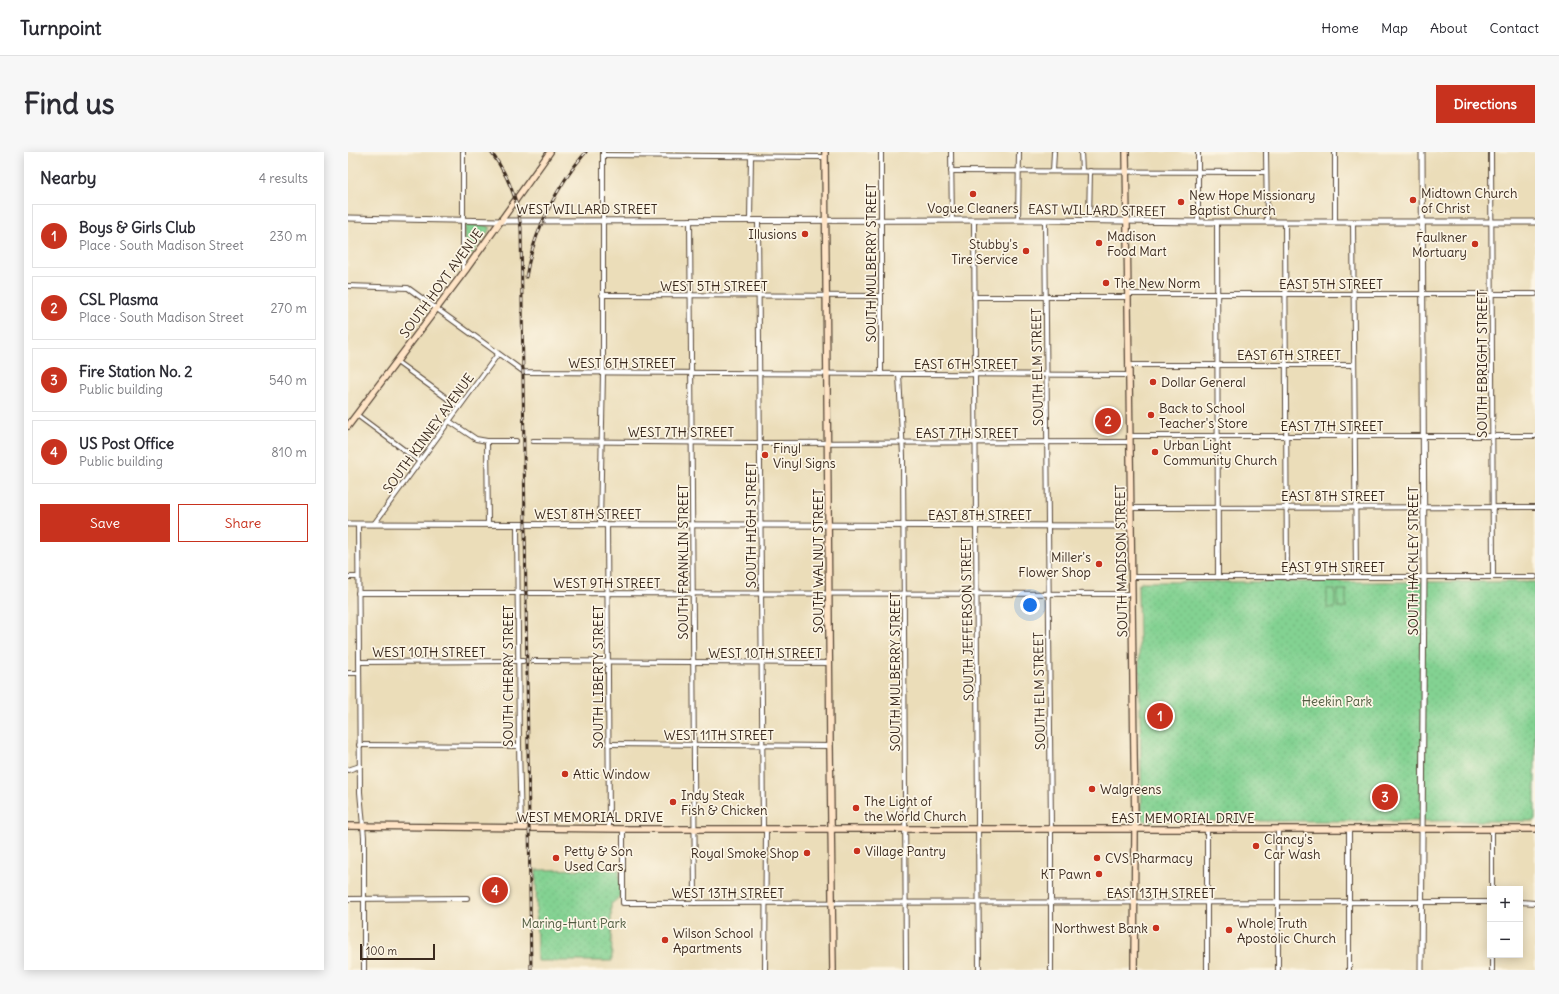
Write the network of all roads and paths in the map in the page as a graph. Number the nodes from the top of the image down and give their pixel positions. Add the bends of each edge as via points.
1 (463, 152) edge
2 (550, 152) edge
3 (881, 152) edge
4 (951, 152) edge
5 (1019, 152) edge
6 (1054, 152) edge
7 (1081, 152) edge
8 (1126, 152) edge
9 (1198, 152) edge
10 (1266, 152) edge
11 (1335, 152) edge
12 (1422, 152) edge
13 (1491, 152) edge
14 (603, 153) edge
15 (825, 154) edge
16 (751, 156) junction
17 (951, 171) junction
18 (1019, 171) junction
19 (1053, 171) junction
20 (1082, 171) junction
21 (1090, 171) junction
22 (1127, 172) junction
23 (1198, 172) junction
24 (1266, 172) junction
25 (348, 218) edge
26 (462, 220) junction
27 (602, 220) junction
28 (690, 220) junction
29 (750, 220) junction
30 (758, 220) junction
31 (826, 220) junction
32 (952, 220) junction
33 (974, 220) junction
34 (1018, 220) junction
35 (1045, 220) junction
36 (1089, 220) junction
37 (500, 221) junction
38 (881, 221) junction
39 (1127, 221) junction
40 (1198, 222) junction
41 (1217, 222) junction
42 (1267, 222) junction
43 (1285, 222) junction
44 (1335, 222) junction
45 (1353, 222) junction
46 (1422, 222) junction
47 (1491, 222) junction
48 (1535, 222) edge
49 (463, 273) junction
50 (348, 286) edge
51 (1217, 294) junction
52 (1285, 294) junction
53 (1354, 294) junction
54 (1423, 294) junction
55 (1491, 294) junction
56 (1535, 294) edge
57 (602, 295) junction
58 (1128, 295) junction
59 (691, 296) junction
60 (758, 296) junction
61 (827, 296) junction
62 (881, 296) junction
63 (974, 297) junction
64 (1046, 297) junction
65 (436, 309) junction
66 (498, 354) junction
67 (397, 362) junction
68 (1128, 365) junction
69 (1217, 365) junction
70 (1286, 365) junction
71 (1354, 365) junction
72 (603, 373) junction
73 (691, 373) junction
74 (760, 374) junction
75 (827, 374) junction
76 (881, 374) junction
77 (900, 374) junction
78 (975, 374) junction
79 (1047, 374) junction
80 (1129, 374) junction
81 (459, 407) junction
82 (357, 415) junction
83 (449, 421) junction
84 (348, 426) edge
85 (1286, 436) junction
86 (1355, 436) junction
87 (1424, 436) junction
88 (1492, 436) junction
89 (1535, 436) edge
90 (1218, 437) junction
91 (1130, 439) junction
92 (487, 441) junction
93 (516, 441) dead end
94 (533, 441) dead end
95 (602, 441) junction
96 (692, 442) junction
97 (761, 442) junction
98 (828, 443) junction
99 (902, 443) junction
100 (976, 443) junction
101 (1047, 443) junction
102 (419, 461) junction
103 (1287, 507) junction
104 (1356, 507) junction
105 (1424, 507) junction
106 (1493, 507) junction
107 (1535, 507) edge
108 (1131, 508) junction
109 (1218, 508) junction
110 (348, 524) edge
111 (358, 524) junction
112 (374, 524) junction
113 (488, 524) junction
114 (517, 524) junction
115 (600, 525) junction
116 (607, 525) junction
117 (693, 525) junction
118 (761, 525) junction
119 (1048, 525) junction
120 (828, 526) junction
121 (903, 526) junction
122 (976, 526) junction
123 (1131, 526) junction
124 (348, 577) edge
125 (358, 577) junction
126 (1132, 577) junction
127 (1218, 577) junction
128 (1356, 577) junction
129 (1424, 577) junction
130 (1493, 577) junction
131 (1535, 577) edge
132 (1287, 578) junction
133 (358, 593) junction
134 (518, 593) junction
135 (523, 593) dead end
136 (529, 593) dead end
137 (607, 593) junction
138 (693, 594) junction
139 (762, 594) junction
140 (829, 594) junction
141 (904, 594) junction
142 (977, 594) junction
143 (1049, 594) junction
144 (1132, 594) junction
145 (521, 661) junction
146 (533, 661) dead end
147 (359, 662) junction
148 (608, 662) junction
149 (694, 663) junction
150 (763, 663) junction
151 (829, 663) junction
152 (348, 672) edge
153 (358, 673) junction
154 (608, 744) junction
155 (359, 745) junction
156 (694, 745) junction
157 (763, 745) junction
158 (519, 746) junction
159 (830, 746) junction
160 (360, 766) junction
161 (348, 770) edge
162 (348, 826) edge
163 (362, 826) junction
164 (521, 828) junction
165 (608, 828) junction
166 (623, 828) junction
167 (1135, 828) junction
168 (694, 829) junction
169 (764, 829) junction
170 (831, 829) junction
171 (906, 829) junction
172 (978, 829) junction
173 (1051, 829) junction
174 (1207, 829) junction
175 (1278, 829) junction
176 (1350, 829) junction
177 (1421, 829) junction
178 (1492, 829) junction
179 (1535, 829) edge
180 (1492, 886) edge
181 (467, 898) dead end
182 (348, 899) edge
183 (364, 900) junction
184 (1051, 902) junction
185 (1278, 902) junction
186 (1350, 902) junction
187 (1421, 902) junction
188 (1487, 902) edge
189 (1523, 902) edge
190 (1535, 902) edge
191 (695, 903) junction
192 (766, 903) junction
193 (833, 903) junction
194 (906, 903) junction
195 (978, 903) junction
196 (1134, 903) junction
197 (1207, 903) junction
198 (1492, 958) edge
199 (364, 970) edge
200 (765, 970) edge
201 (834, 970) edge
202 (906, 970) edge
203 (979, 970) edge
204 (1051, 970) edge
205 (1134, 970) edge
206 (1207, 970) edge
207 (1278, 970) edge
208 (1349, 970) edge
209 (1421, 970) edge
210 (1492, 970) edge

1 - 26 street
2 - 37 main road, SOUTH HOYT AVENUE
3 - 38 street, SOUTH MULBERRY STREET
4 - 17 street
5 - 18 street
6 - 19 street
7 - 20 street
8 - 22 main road, SOUTH MADISON STREET
9 - 23 street
10 - 24 street
11 - 44 street
12 - 46 street, SOUTH HACKLEY STREET
13 - 47 street, SOUTH EBRIGHT STREET
14 - 16 street
14 - 27 street
15 - 16 street
15 - 31 main road, SOUTH WALNUT STREET
16 - 29 street
17 - 18 street
17 - 32 street
18 - 19 street
18 - 34 street
19 - 20 street
20 - 21 street
21 - 22 street
21 - 36 street
22 - 23 street
22 - 39 main road, SOUTH MADISON STREET
23 - 24 street
23 - 40 street
24 - 42 street
25 - 26 street, WEST WILLARD STREET
26 - 37 street, WEST WILLARD STREET
26 - 49 street
27 - 28 street, WEST WILLARD STREET
27 - 37 street, WEST WILLARD STREET
27 - 57 street
28 - 29 street, WEST WILLARD STREET
28 - 59 street, SOUTH FRANKLIN STREET
29 - 30 street, WEST WILLARD STREET
30 - 31 street, WEST WILLARD STREET
30 - 60 street, SOUTH HIGH STREET
31 - 38 street, EAST WILLARD STREET
31 - 61 main road, SOUTH WALNUT STREET
32 - 33 street, EAST WILLARD STREET
32 - 38 street, EAST WILLARD STREET
33 - 34 street, EAST WILLARD STREET
33 - 63 street, SOUTH JEFFERSON STREET
34 - 35 street, EAST WILLARD STREET
35 - 36 street, EAST WILLARD STREET
35 - 64 street, SOUTH ELM STREET
36 - 39 street, EAST WILLARD STREET
37 - 49 main road, SOUTH HOYT AVENUE
38 - 62 street, SOUTH MULBERRY STREET
39 - 40 street, EAST WILLARD STREET
39 - 58 main road, SOUTH MADISON STREET
40 - 41 street, EAST WILLARD STREET
41 - 42 street, EAST WILLARD STREET
41 - 51 street
42 - 43 street, EAST WILLARD STREET
43 - 44 street, EAST WILLARD STREET
43 - 52 street
44 - 45 street, EAST WILLARD STREET
45 - 46 street, EAST WILLARD STREET
45 - 53 street
46 - 47 street, EAST WILLARD STREET
46 - 54 street, SOUTH HACKLEY STREET
47 - 48 street, EAST WILLARD STREET
47 - 55 street, SOUTH EBRIGHT STREET
49 - 65 main road, SOUTH HOYT AVENUE
50 - 65 street via 408,288
51 - 52 street, EAST 5TH STREET
51 - 58 street, EAST 5TH STREET
51 - 69 street
52 - 53 street, EAST 5TH STREET
52 - 70 street
53 - 54 street, EAST 5TH STREET
53 - 71 street
54 - 55 street, EAST 5TH STREET
54 - 87 street, SOUTH HACKLEY STREET
55 - 56 street, EAST 5TH STREET
55 - 88 street, SOUTH EBRIGHT STREET
57 - 59 street, WEST 5TH STREET
57 - 72 street
58 - 64 street, EAST 5TH STREET
58 - 68 main road, SOUTH MADISON STREET
59 - 60 street, WEST 5TH STREET
59 - 73 street, SOUTH FRANKLIN STREET
60 - 61 street, WEST 5TH STREET
60 - 74 street, SOUTH HIGH STREET
61 - 62 street
61 - 75 main road, SOUTH WALNUT STREET
62 - 76 street, SOUTH MULBERRY STREET
63 - 64 street, EAST 5TH STREET
63 - 78 street, SOUTH JEFFERSON STREET
64 - 79 street, SOUTH ELM STREET
65 - 66 street, WEST 6TH STREET
65 - 67 main road, SOUTH HOYT AVENUE
66 - 72 street, WEST 6TH STREET via 524,372
66 - 81 street, SOUTH KINNEY AVENUE
67 - 81 street
67 - 82 main road, SOUTH HOYT AVENUE
68 - 69 street, EAST 6TH STREET
68 - 80 main road, SOUTH MADISON STREET
69 - 70 street, EAST 6TH STREET
69 - 90 street
70 - 71 street, EAST 6TH STREET
70 - 85 street
71 - 86 street
72 - 73 street, WEST 6TH STREET
72 - 95 street
73 - 74 street, WEST 6TH STREET
73 - 96 street, SOUTH FRANKLIN STREET
74 - 75 street, WEST 6TH STREET
74 - 97 street, SOUTH HIGH STREET
75 - 76 street, EAST 6TH STREET
75 - 98 main road, SOUTH WALNUT STREET
76 - 77 street, EAST 6TH STREET
77 - 78 street, EAST 6TH STREET
77 - 99 street, SOUTH MULBERRY STREET
78 - 79 street, EAST 6TH STREET
78 - 100 street, SOUTH JEFFERSON STREET
79 - 80 street, EAST 6TH STREET
79 - 101 street, SOUTH ELM STREET
80 - 91 main road, SOUTH MADISON STREET
81 - 83 street, SOUTH KINNEY AVENUE
82 - 84 main road, SOUTH HOYT AVENUE
82 - 102 street
83 - 92 street via 473,437
83 - 102 street, SOUTH KINNEY AVENUE
85 - 86 street, EAST 7TH STREET
85 - 90 street, EAST 7TH STREET
85 - 103 street
86 - 87 street, EAST 7TH STREET
86 - 104 street
87 - 88 street, EAST 7TH STREET
87 - 105 street, SOUTH HACKLEY STREET
88 - 89 street, EAST 7TH STREET
88 - 106 street, SOUTH EBRIGHT STREET
90 - 91 street, EAST 7TH STREET
90 - 109 street
91 - 101 street, EAST 7TH STREET
91 - 108 main road, SOUTH MADISON STREET
92 - 93 street
92 - 113 street
94 - 95 street, WEST 7TH STREET
95 - 96 street, WEST 7TH STREET
95 - 115 street
96 - 97 street, WEST 7TH STREET
96 - 117 street, SOUTH FRANKLIN STREET
97 - 98 street, WEST 7TH STREET
97 - 118 street, SOUTH HIGH STREET
98 - 99 street, EAST 7TH STREET
98 - 120 main road, SOUTH WALNUT STREET
99 - 100 street, EAST 7TH STREET
99 - 121 street, SOUTH MULBERRY STREET
100 - 101 street, EAST 7TH STREET
100 - 122 street, SOUTH JEFFERSON STREET
101 - 119 street, SOUTH ELM STREET
102 - 112 street, SOUTH KINNEY AVENUE
103 - 104 street, EAST 8TH STREET
103 - 109 street, EAST 8TH STREET
103 - 132 street
104 - 105 street, EAST 8TH STREET
104 - 128 street
105 - 106 street, EAST 8TH STREET
105 - 129 street, SOUTH HACKLEY STREET
106 - 107 street, EAST 8TH STREET
106 - 130 street, SOUTH EBRIGHT STREET
108 - 109 street, EAST 8TH STREET
108 - 123 main road, SOUTH MADISON STREET
109 - 127 street
110 - 111 street, WEST 8TH STREET
111 - 112 street, WEST 8TH STREET
111 - 125 street
112 - 113 street, WEST 8TH STREET
113 - 114 street, WEST 8TH STREET
114 - 115 street, WEST 8TH STREET
114 - 134 street, SOUTH CHERRY STREET
115 - 116 street, WEST 8TH STREET
116 - 117 street, WEST 8TH STREET
116 - 137 street, SOUTH LIBERTY STREET
117 - 118 street, WEST 8TH STREET
117 - 138 street, SOUTH FRANKLIN STREET
118 - 120 street, WEST 8TH STREET
118 - 139 street, SOUTH HIGH STREET
119 - 122 street, EAST 8TH STREET
119 - 123 street, EAST 8TH STREET
119 - 143 street, SOUTH ELM STREET
120 - 121 street, EAST 8TH STREET
120 - 140 main road, SOUTH WALNUT STREET
121 - 122 street, EAST 8TH STREET
121 - 141 street, SOUTH MULBERRY STREET
122 - 142 street, SOUTH JEFFERSON STREET
123 - 126 main road, SOUTH MADISON STREET
124 - 125 street
125 - 133 street
126 - 127 street, EAST 9TH STREET
126 - 144 main road, SOUTH MADISON STREET
127 - 132 street, EAST 9TH STREET
128 - 129 street, EAST 9TH STREET
128 - 132 street, EAST 9TH STREET
129 - 130 street, EAST 9TH STREET
129 - 177 street, SOUTH HACKLEY STREET
130 - 131 street, EAST 9TH STREET
133 - 134 street
133 - 147 street
134 - 135 street
134 - 145 street, SOUTH CHERRY STREET
136 - 137 street, WEST 9TH STREET
137 - 138 street, WEST 9TH STREET
137 - 148 street, SOUTH LIBERTY STREET
138 - 139 street, WEST 9TH STREET
138 - 149 street, SOUTH FRANKLIN STREET
139 - 140 street, WEST 9TH STREET
139 - 150 street, SOUTH HIGH STREET
140 - 141 street
140 - 151 main road, SOUTH WALNUT STREET
141 - 142 street
141 - 171 street, SOUTH MULBERRY STREET
142 - 143 street
142 - 172 street, SOUTH JEFFERSON STREET
143 - 144 street
143 - 173 street, SOUTH ELM STREET
144 - 167 main road, SOUTH MADISON STREET
145 - 147 street, WEST 10TH STREET
145 - 158 street, SOUTH CHERRY STREET
146 - 148 street, WEST 10TH STREET
147 - 153 street
148 - 149 street, WEST 10TH STREET
148 - 154 street, SOUTH LIBERTY STREET
149 - 150 street, WEST 10TH STREET
149 - 156 street, SOUTH FRANKLIN STREET
150 - 151 street, WEST 10TH STREET
150 - 157 street, SOUTH HIGH STREET
151 - 159 main road, SOUTH WALNUT STREET
152 - 153 street, WEST 10TH STREET
153 - 155 street
154 - 156 street, WEST 11TH STREET
154 - 165 street, SOUTH LIBERTY STREET
155 - 158 street
155 - 160 street
156 - 157 street, WEST 11TH STREET
156 - 168 street, SOUTH FRANKLIN STREET
157 - 159 street, WEST 11TH STREET
157 - 169 street, SOUTH HIGH STREET
158 - 164 street, SOUTH CHERRY STREET
159 - 170 main road, SOUTH WALNUT STREET
160 - 161 street
160 - 163 street
162 - 163 main road, WEST MEMORIAL DRIVE
163 - 164 main road, WEST MEMORIAL DRIVE
163 - 183 street
164 - 165 main road, WEST MEMORIAL DRIVE
165 - 166 main road, WEST MEMORIAL DRIVE
166 - 168 main road, WEST MEMORIAL DRIVE
166 - 191 street, WEST 13TH STREET via 623,902
167 - 173 main road, EAST MEMORIAL DRIVE
167 - 174 main road, EAST MEMORIAL DRIVE
167 - 196 main road, SOUTH MADISON STREET
168 - 169 main road, WEST MEMORIAL DRIVE
168 - 191 street, SOUTH FRANKLIN STREET
169 - 170 main road, WEST MEMORIAL DRIVE
169 - 192 street, SOUTH HIGH STREET
170 - 171 main road, EAST MEMORIAL DRIVE
170 - 193 main road, SOUTH WALNUT STREET
171 - 172 main road, EAST MEMORIAL DRIVE
171 - 194 street, SOUTH MULBERRY STREET
172 - 173 main road, EAST MEMORIAL DRIVE
172 - 195 street, SOUTH JEFFERSON STREET
173 - 184 street, SOUTH ELM STREET
174 - 175 main road, EAST MEMORIAL DRIVE
174 - 197 street
175 - 176 main road, EAST MEMORIAL DRIVE
175 - 185 street
176 - 177 main road, EAST MEMORIAL DRIVE
176 - 186 street
177 - 178 main road, EAST MEMORIAL DRIVE
177 - 187 street, SOUTH HACKLEY STREET
178 - 179 main road, EAST MEMORIAL DRIVE
178 - 180 street
181 - 183 street
182 - 183 street
183 - 199 street
184 - 195 street, EAST 13TH STREET
184 - 196 street, EAST 13TH STREET
184 - 204 street, SOUTH ELM STREET
185 - 186 street, EAST 13TH STREET
185 - 197 street, EAST 13TH STREET
185 - 207 street
186 - 187 street, EAST 13TH STREET
186 - 208 street
187 - 188 street, EAST 13TH STREET
187 - 209 street, SOUTH HACKLEY STREET
189 - 190 street
191 - 192 street, WEST 13TH STREET
192 - 193 street, WEST 13TH STREET
192 - 200 street, SOUTH HIGH STREET
193 - 194 street, EAST 13TH STREET
193 - 201 main road, SOUTH WALNUT STREET
194 - 195 street, EAST 13TH STREET
194 - 202 street, SOUTH MULBERRY STREET
195 - 203 street, SOUTH JEFFERSON STREET
196 - 197 street, EAST 13TH STREET
196 - 205 main road, SOUTH MADISON STREET
197 - 206 street
198 - 210 street

